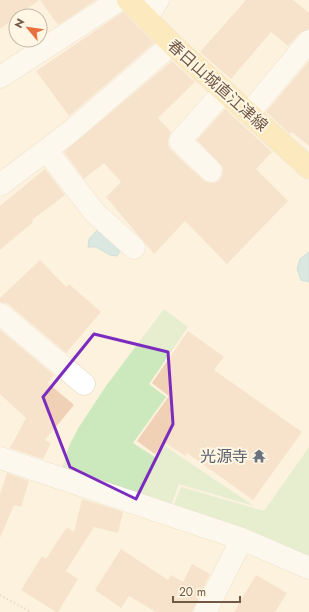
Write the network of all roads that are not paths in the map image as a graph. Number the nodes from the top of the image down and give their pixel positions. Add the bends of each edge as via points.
1 (119, 0) edge
2 (128, 0) edge
3 (158, 0) edge
4 (146, 18) junction
5 (309, 41) edge
6 (172, 44) junction
7 (0, 77) edge
8 (224, 91) junction
9 (249, 113) junction
10 (46, 150) junction
11 (309, 168) edge
12 (211, 171) dead end
13 (0, 185) edge
14 (134, 248) dead end
15 (0, 314) edge
16 (84, 384) dead end
17 (0, 458) edge
18 (242, 539) junction
19 (309, 568) edge
20 (205, 612) edge

1 - 7 street
2 - 4 main road, 春日山城直江津線
3 - 4 street
4 - 6 main road, 春日山城直江津線
5 - 9 street
6 - 8 main road, 春日山城直江津線
6 - 10 street
8 - 9 main road, 春日山城直江津線
8 - 12 street via 180,141
9 - 11 main road, 春日山城直江津線
10 - 13 street
10 - 14 street via 95,213
15 - 16 street
17 - 18 street
18 - 19 street
18 - 20 street

